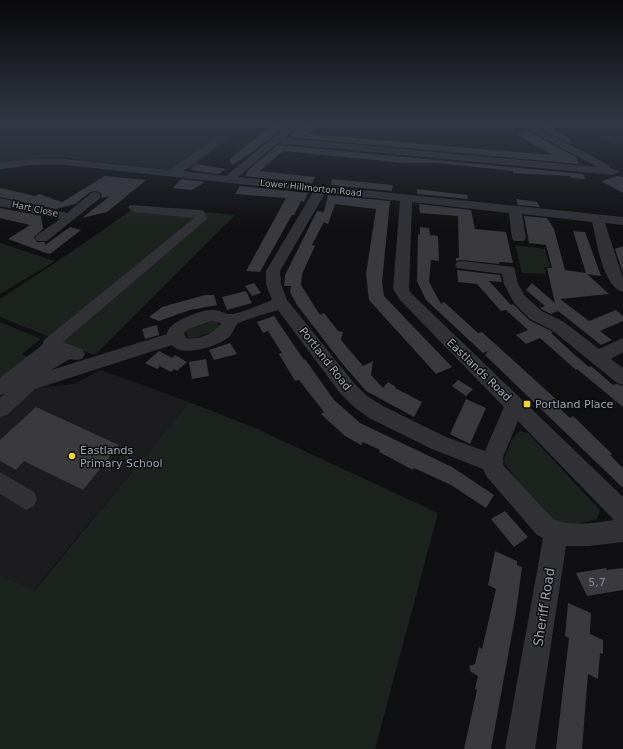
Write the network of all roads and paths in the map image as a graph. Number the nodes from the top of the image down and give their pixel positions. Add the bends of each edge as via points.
1 (193, 158) edge
2 (254, 158) edge
3 (465, 158) edge
4 (587, 158) edge
5 (0, 166) edge
6 (613, 172) junction
7 (173, 173) junction
8 (623, 177) edge
9 (229, 179) junction
10 (321, 189) junction
11 (95, 196) dead end
12 (406, 198) junction
13 (0, 202) edge
14 (134, 208) dead end
15 (515, 209) junction
16 (70, 216) junction
17 (597, 218) junction
18 (623, 221) edge
19 (42, 238) dead end
20 (519, 238) dead end
21 (462, 265) dead end
22 (623, 287) edge
23 (281, 303) junction
24 (230, 320) junction
25 (177, 337) junction
26 (623, 344) edge
27 (61, 348) junction
28 (599, 357) junction
29 (101, 362) junction
30 (623, 378) edge
31 (29, 384) junction
32 (7, 392) edge
33 (515, 404) junction
34 (0, 409) edge
35 (492, 463) junction
36 (0, 482) edge
37 (26, 499) dead end
38 (623, 514) edge
39 (623, 530) edge
40 (556, 532) junction
41 (520, 749) edge

1 - 7 street
2 - 9 street
3 - 6 street
4 - 6 street
5 - 7 street, Lower Hillmorton Road via 65,162
6 - 8 street
7 - 9 street, Lower Hillmorton Road
9 - 10 street, Lower Hillmorton Road
10 - 12 street, Lower Hillmorton Road
10 - 23 street, Portland Road via 273,271 274,290
11 - 16 street, Hart Close
12 - 15 street, Lower Hillmorton Road
12 - 33 street, Eastlands Road via 401,289 442,334
13 - 16 street, Hart Close
14 - 27 street via 200,214 201,220 50,344
15 - 17 street, Lower Hillmorton Road
15 - 20 street
16 - 19 street, Hart Close
17 - 18 street, Lower Hillmorton Road
17 - 22 street via 614,278
21 - 28 street via 509,270 511,284 519,299 536,316 558,326
23 - 24 street
23 - 35 street, Portland Road via 360,401 376,412 439,443
24 - 25 street via 212,315 182,325 175,332
24 - 25 street via 228,328 222,334 204,341 184,345
25 - 29 street
26 - 28 street
27 - 29 street
27 - 31 street
27 - 32 street
28 - 30 street
29 - 31 street
31 - 32 street
32 - 34 street
33 - 35 street
33 - 38 street, Eastlands Road
35 - 40 street via 494,470 545,527
36 - 37 street
39 - 40 street via 582,535
40 - 41 street, Sheriff Road

